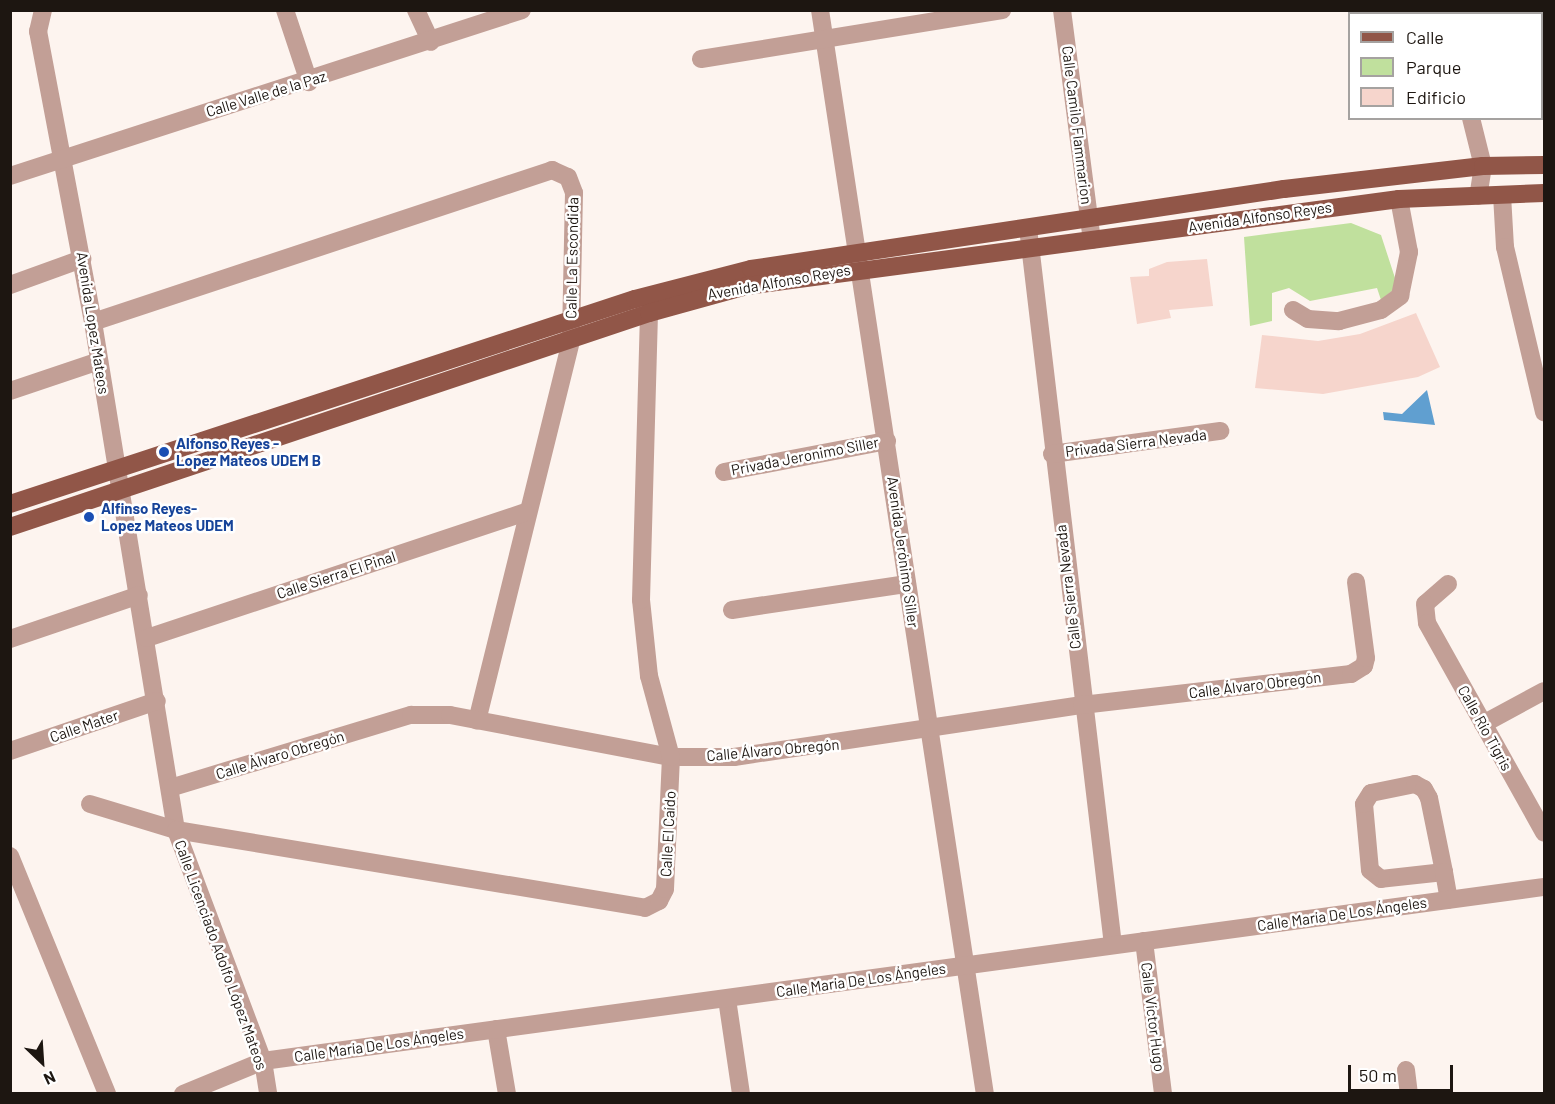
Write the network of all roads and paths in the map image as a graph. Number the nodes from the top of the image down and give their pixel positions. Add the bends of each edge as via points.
1 (43, 10) edge
2 (285, 10) edge
3 (416, 10) edge
4 (522, 10) edge
5 (820, 10) edge
6 (1002, 10) edge
7 (1062, 10) edge
8 (823, 37) junction
9 (431, 42) junction
10 (700, 59) dead end
11 (309, 82) junction
12 (1472, 120) edge
13 (65, 157) junction
14 (1545, 165) edge
15 (1483, 166) junction
16 (10, 176) edge
17 (1545, 193) edge
18 (1502, 195) junction
19 (1478, 196) junction
20 (1399, 199) junction
21 (1089, 220) junction
22 (1028, 228) junction
23 (1092, 240) junction
24 (1030, 248) junction
25 (855, 250) junction
26 (82, 259) junction
27 (858, 268) junction
28 (10, 285) edge
29 (1293, 310) dead end
30 (649, 313) junction
31 (571, 321) junction
32 (93, 322) junction
33 (571, 341) junction
34 (99, 361) junction
35 (10, 391) edge
36 (1543, 402) edge
37 (1220, 431) dead end
38 (886, 441) junction
39 (1052, 454) junction
40 (117, 467) junction
41 (724, 472) dead end
42 (120, 492) junction
43 (10, 504) edge
44 (525, 512) junction
45 (10, 527) edge
46 (1356, 582) dead end
47 (907, 584) junction
48 (1448, 585) dead end
49 (139, 595) junction
50 (732, 610) dead end
51 (147, 638) junction
52 (10, 639) edge
53 (1545, 691) edge
54 (157, 701) junction
55 (1082, 705) junction
56 (477, 721) junction
57 (1483, 724) junction
58 (931, 731) junction
59 (10, 751) edge
60 (671, 757) junction
61 (170, 788) junction
62 (90, 804) dead end
63 (176, 830) junction
64 (1545, 832) edge
65 (10, 856) edge
66 (1444, 872) junction
67 (1545, 887) edge
68 (1449, 900) junction
69 (1144, 941) junction
70 (1113, 945) junction
71 (965, 965) junction
72 (727, 999) junction
73 (496, 1029) junction
74 (263, 1061) junction
75 (1406, 1070) dead end
76 (107, 1094) edge
77 (183, 1094) edge
78 (268, 1094) edge
79 (507, 1094) edge
80 (741, 1094) edge
81 (985, 1094) edge
82 (1163, 1094) edge
83 (1409, 1094) edge

1 - 13 street, Avenida Lopez Mateos via 38,31
2 - 11 street
3 - 9 street
4 - 9 street, Calle Valle de la Paz
5 - 8 street, Avenida Jerónimo Siller
6 - 8 street
7 - 21 street, Calle Camilo Flammarion
8 - 10 street
8 - 25 street, Avenida Jerónimo Siller
9 - 11 street, Calle Valle de la Paz
11 - 13 street, Calle Valle de la Paz
12 - 15 street
13 - 16 street, Calle Valle de la Paz
13 - 26 street, Avenida Lopez Mateos
14 - 15 main road, Avenida Alfonso Reyes
15 - 19 street
15 - 21 main road, Avenida Alfonso Reyes via 1284,189
17 - 18 main road, Avenida Alfonso Reyes
18 - 19 main road, Avenida Alfonso Reyes
18 - 36 street via 1505,247
19 - 20 main road, Avenida Alfonso Reyes
20 - 23 main road, Avenida Alfonso Reyes
20 - 29 street via 1409,252 1400,296 1382,310 1339,321 1308,319
21 - 22 main road, Avenida Alfonso Reyes
21 - 23 street, Calle Camilo Flammarion
22 - 24 street, Calle Sierra Nevada
22 - 25 main road, Avenida Alfonso Reyes
23 - 24 main road, Avenida Alfonso Reyes
24 - 27 main road, Avenida Alfonso Reyes
24 - 39 street, Calle Sierra Nevada
25 - 27 street, Avenida Jerónimo Siller
25 - 31 main road, Avenida Alfonso Reyes via 693,283
26 - 28 street
26 - 32 street, Avenida Lopez Mateos
27 - 30 main road, Avenida Alfonso Reyes via 747,286
27 - 38 street, Avenida Jerónimo Siller
30 - 33 main road, Avenida Alfonso Reyes
30 - 60 street, Calle El Caído via 641,600 649,676
31 - 32 street, Calle La Escondida via 574,193 568,177 552,170
31 - 33 street, Calle La Escondida
31 - 40 main road, Avenida Alfonso Reyes
32 - 34 street, Avenida Lopez Mateos
33 - 42 main road, Avenida Alfonso Reyes
33 - 44 street, Calle La Escondida
34 - 35 street
34 - 40 street, Avenida Lopez Mateos
37 - 39 street, Privada Sierra Nevada
38 - 41 street, Privada Jeronimo Siller
38 - 47 street, Avenida Jerónimo Siller
39 - 55 street, Calle Sierra Nevada
40 - 42 street, Avenida Lopez Mateos
40 - 43 main road, Avenida Alfonso Reyes
42 - 45 main road, Avenida Alfonso Reyes
42 - 49 street, Avenida Lopez Mateos
44 - 51 street, Calle Sierra El Pinal
44 - 56 street, Calle La Escondida
46 - 55 street, Calle Álvaro Obregón via 1366,658 1364,666 1351,674
47 - 50 street
47 - 58 street, Avenida Jerónimo Siller
48 - 57 street, Calle Río Tigris via 1425,604 1427,622
49 - 51 street, Avenida Lopez Mateos
49 - 52 street
51 - 54 street, Calle Licenciado Adolfo López Mateos
53 - 57 street
54 - 59 street, Calle Mater
54 - 61 street, Calle Licenciado Adolfo López Mateos
55 - 58 street, Calle Álvaro Obregón
55 - 70 street, Calle Sierra Nevada
56 - 60 street, Calle Álvaro Obregón
56 - 61 street, Calle Álvaro Obregón via 411,715
57 - 64 street, Calle Río Tigris
58 - 60 street, Calle Álvaro Obregón via 798,751
58 - 71 street, Avenida Jerónimo Siller
60 - 63 street, Calle El Caído via 665,889 659,901 645,908
61 - 63 street, Calle Licenciado Adolfo López Mateos
62 - 63 street, Calle El Caído
63 - 74 street, Calle Licenciado Adolfo López Mateos
65 - 76 street
66 - 66 street via 1424,789 1415,784 1371,793 1364,804 1370,870 1381,879
66 - 68 street
67 - 68 street, Calle María De Los Ángeles
68 - 69 street, Calle María De Los Ángeles
69 - 70 street, Calle María De Los Ángeles
69 - 82 street, Calle Víctor Hugo
70 - 71 street, Calle María De Los Ángeles
71 - 72 street, Calle María De Los Ángeles
71 - 81 street, Avenida Jerónimo Siller
72 - 73 street, Calle María De Los Ángeles
72 - 80 street
73 - 74 street, Calle María De Los Ángeles
73 - 79 street
74 - 77 street, Calle María De Los Ángeles
74 - 78 street, Calle Licenciado Adolfo López Mateos
75 - 83 street

